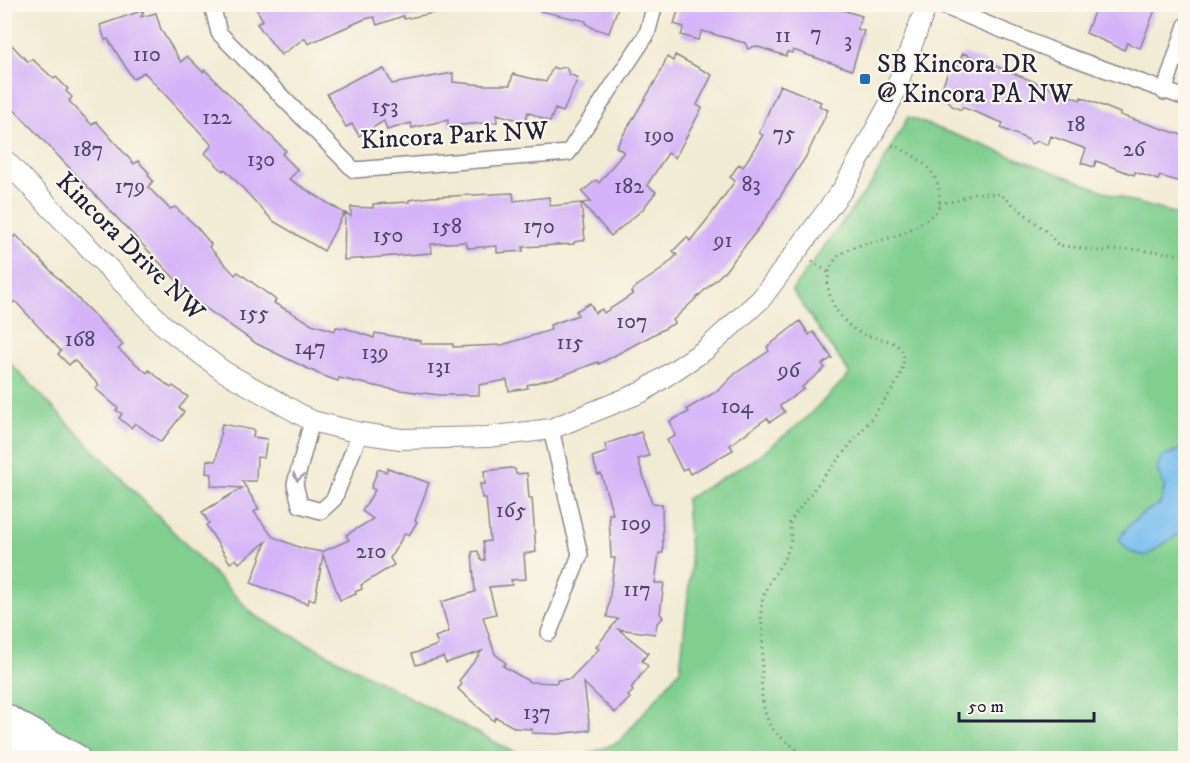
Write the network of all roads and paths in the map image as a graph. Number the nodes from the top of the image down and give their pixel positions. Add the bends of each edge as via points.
1 (215, 4) edge
2 (655, 4) edge
3 (927, 4) edge
4 (938, 4) edge
5 (1185, 25) edge
6 (1164, 92) junction
7 (1185, 98) edge
8 (890, 144) dead end
9 (4, 159) edge
10 (939, 203) junction
11 (1185, 255) edge
12 (812, 261) dead end
13 (829, 273) junction
14 (312, 421) junction
15 (551, 429) junction
16 (360, 432) junction
17 (549, 633) dead end
18 (4, 717) edge
19 (4, 742) edge
20 (34, 759) edge
21 (76, 759) edge
22 (805, 759) edge

1 - 2 street, Kincora Park NW via 219,33 354,170 568,153 647,34
3 - 15 street, Kincora Drive NW via 891,99 858,163 800,251 761,300 705,350 642,392
4 - 6 street
5 - 6 street
6 - 7 street
8 - 10 path via 925,162 939,186
9 - 14 street, Kincora Drive NW via 163,325 224,371
10 - 11 path via 974,193 1000,194 1058,245
10 - 13 path via 938,210 914,227 893,237 851,246 839,254
12 - 13 path
13 - 22 path via 831,298 849,326 863,334 888,338 897,345 904,363 899,380 789,524 793,535 790,545 764,594 759,614 763,634 761,674 768,720 774,732
14 - 16 street, Kincora Drive NW
14 -> 16 street via 295,484 300,505 321,511 334,499
15 - 16 street, Kincora Drive NW via 488,437 401,439
15 - 17 street via 580,555
18 - 21 highway
19 - 20 highway

